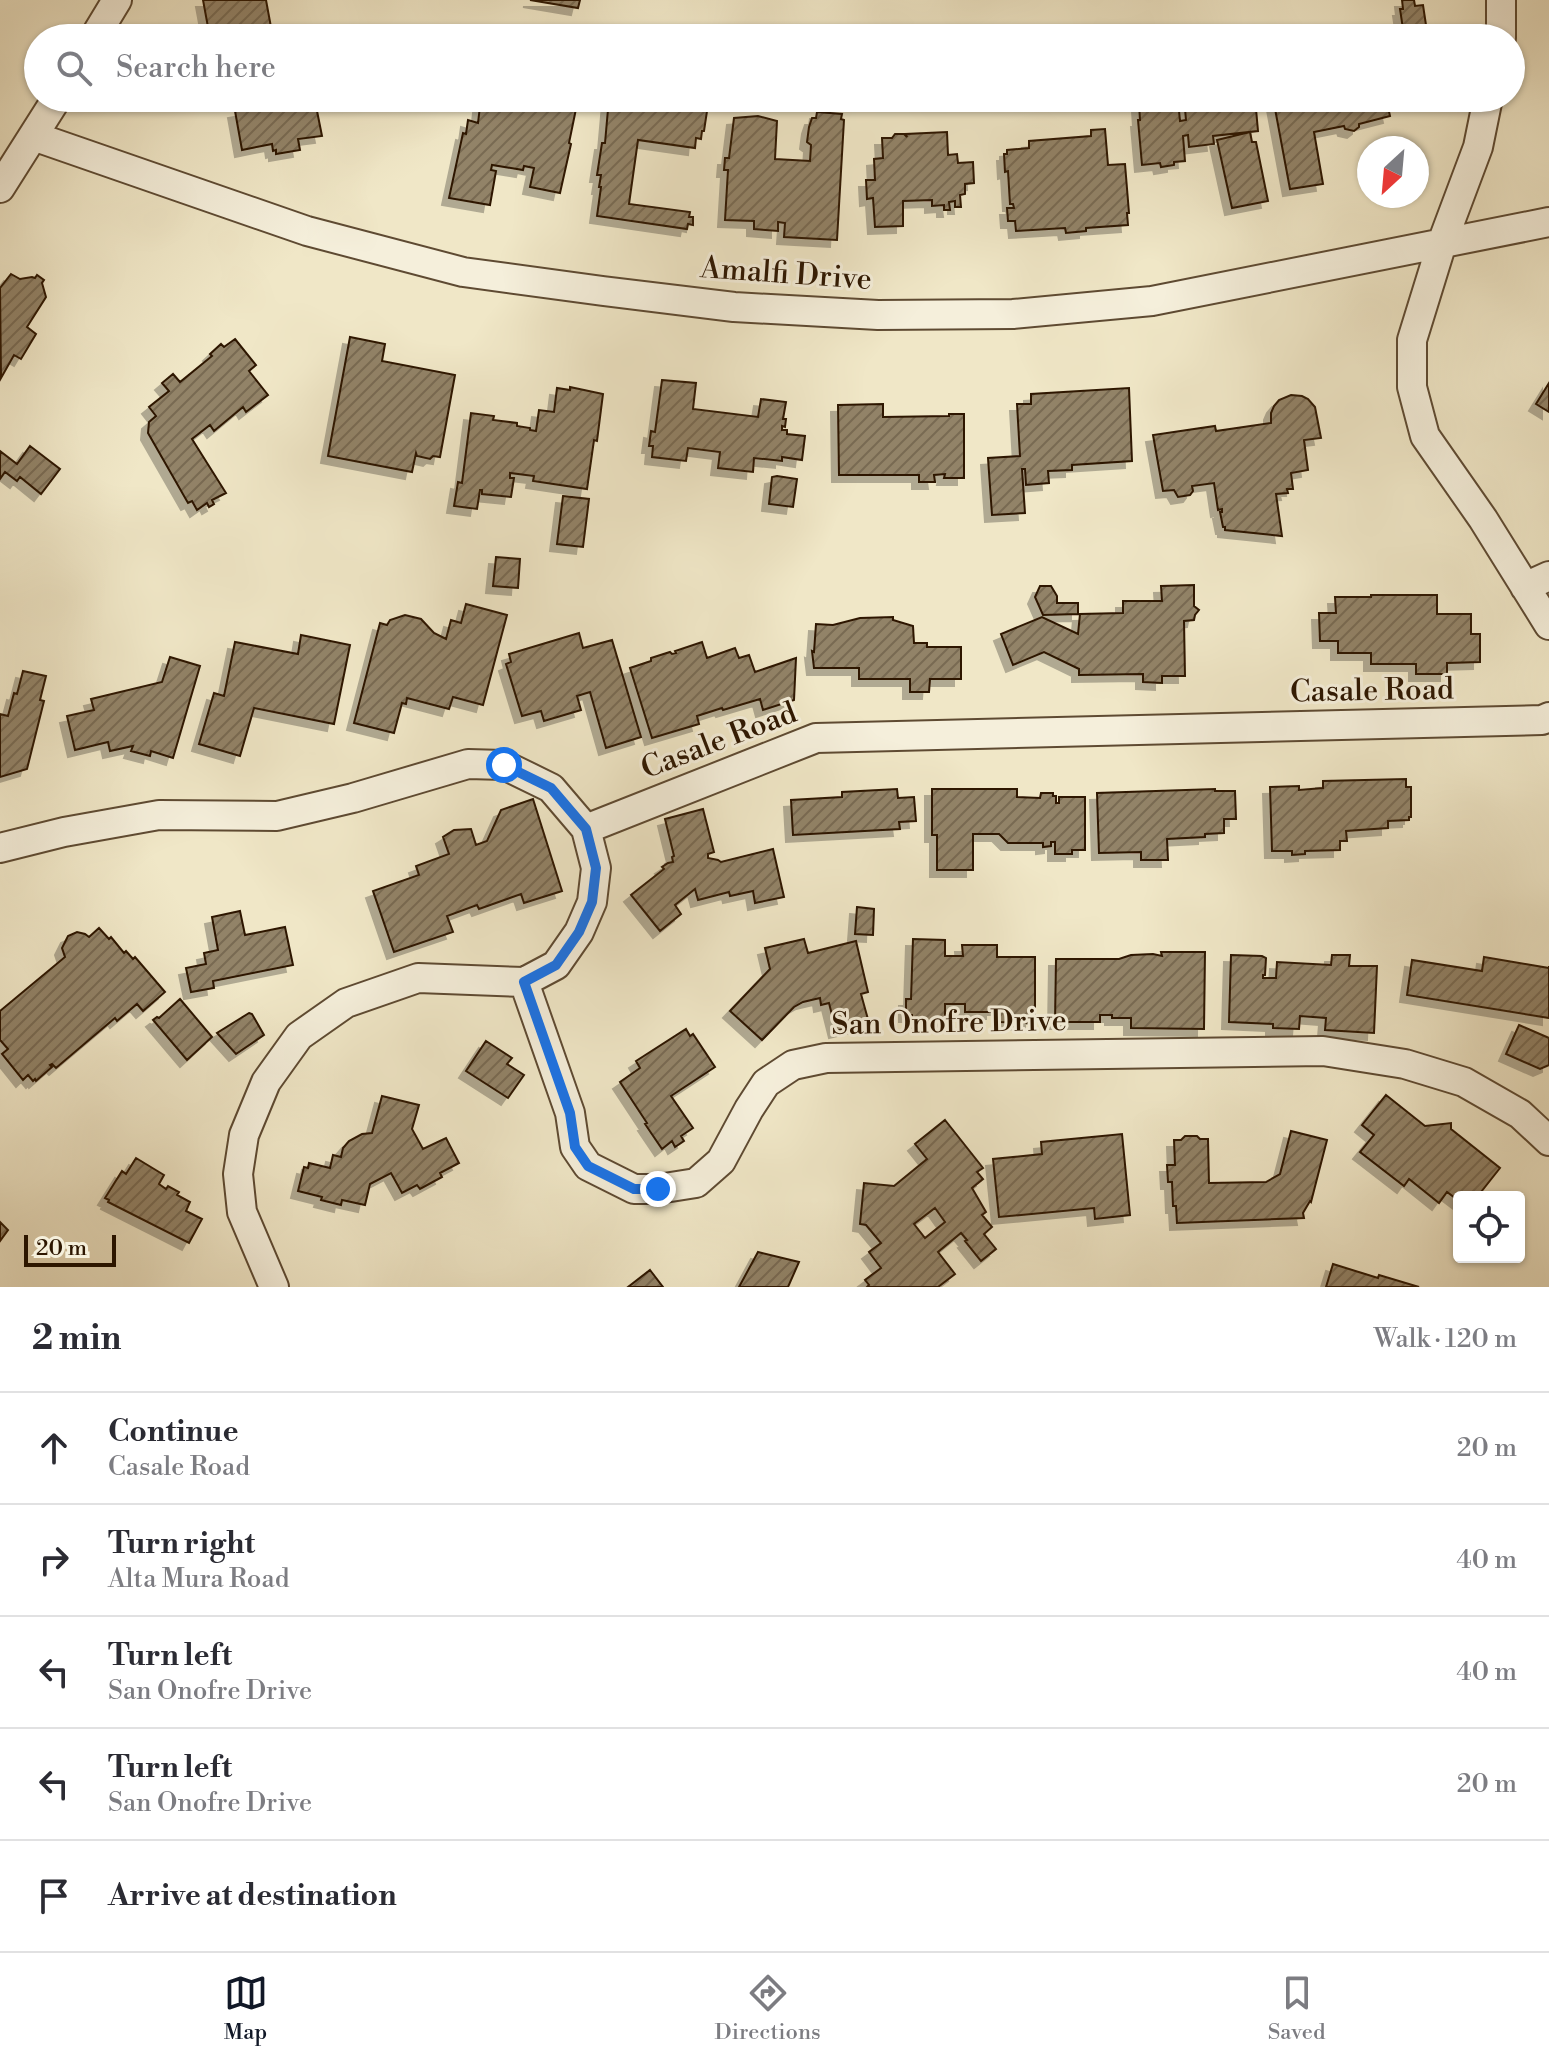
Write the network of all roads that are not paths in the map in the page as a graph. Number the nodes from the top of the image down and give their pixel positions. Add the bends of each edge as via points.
1 (117, 0) edge
2 (1501, 0) edge
3 (102, 24) edge
4 (1501, 24) edge
5 (48, 112) edge
6 (1485, 112) edge
7 (33, 136) junction
8 (0, 188) edge
9 (1549, 222) edge
10 (1442, 243) junction
11 (1537, 582) edge
12 (1549, 625) edge
13 (1549, 717) edge
14 (586, 829) junction
15 (0, 848) edge
16 (524, 982) junction
17 (1549, 1141) edge
18 (274, 1287) edge

1 - 3 street
2 - 4 street
5 - 7 street
6 - 10 street via 1478,147
7 - 8 street
7 - 10 street, Amalfi Drive via 307,231 463,272 734,307 878,315 1013,314 1152,301
9 - 10 street, Amalfi Drive
10 - 11 street via 1412,340 1412,387 1425,436 1483,519
11 - 12 street
13 - 14 street, Casale Road via 816,738
14 - 15 street via 551,788 504,765 468,764 277,816 159,815
14 - 16 street via 596,868 592,902 556,965
16 - 17 street, San Onofre Drive via 570,1113 575,1147 588,1166 634,1189 696,1183 721,1161 766,1083 793,1065 826,1058 1323,1051 1405,1064 1464,1082 1520,1114
16 - 18 street via 418,978 346,1003 299,1036 266,1082 244,1135 238,1174 242,1212

